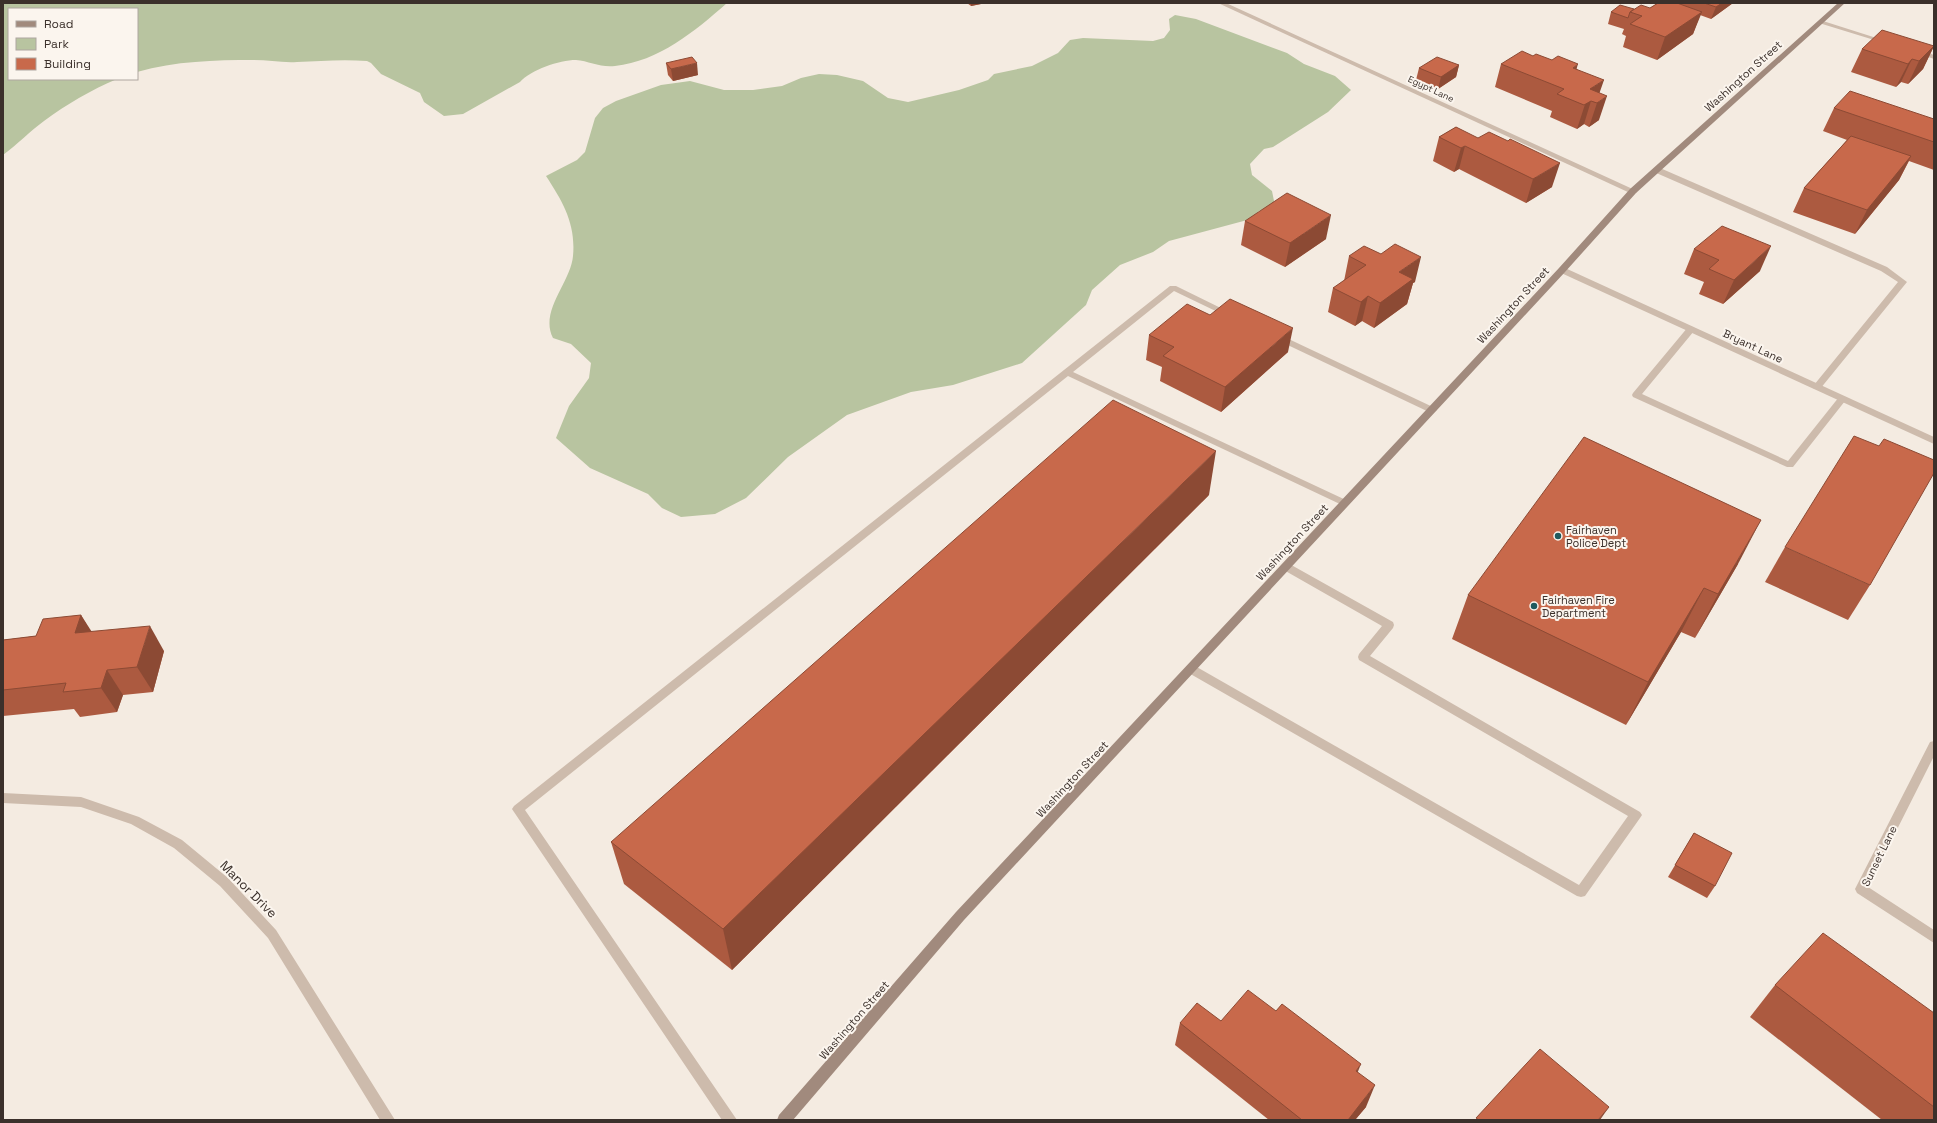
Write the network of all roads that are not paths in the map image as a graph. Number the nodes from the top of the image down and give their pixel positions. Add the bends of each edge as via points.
1 (1221, 3) edge
2 (1842, 3) edge
3 (1821, 22) junction
4 (1896, 45) edge
5 (1911, 50) edge
6 (1934, 56) edge
7 (1657, 170) junction
8 (1633, 191) junction
9 (1562, 270) junction
10 (1238, 318) edge
11 (1691, 329) junction
12 (1267, 332) edge
13 (1067, 372) junction
14 (1817, 387) junction
15 (1842, 399) junction
16 (1432, 410) junction
17 (1934, 441) edge
18 (1345, 503) junction
19 (1286, 566) junction
20 (1191, 669) junction
21 (1934, 745) edge
22 (3, 798) edge
23 (1934, 937) edge
24 (388, 1120) edge
25 (730, 1120) edge
26 (784, 1120) edge

1 - 8 street, Egypt Lane
2 - 3 main road, Washington Street
3 - 4 street
3 - 7 main road, Washington Street
5 - 6 street
7 - 8 main road, Washington Street
7 - 14 street via 1884,269 1903,282
8 - 9 main road, Washington Street
9 - 11 street, Bryant Lane
9 - 16 main road, Washington Street
10 - 13 street via 1173,288
11 - 14 street, Bryant Lane
11 - 15 street via 1636,395 1790,465
12 - 16 street
13 - 18 street
13 - 25 street via 518,810
14 - 15 street, Bryant Lane
15 - 17 street, Bryant Lane
16 - 18 main road, Washington Street
18 - 19 main road, Washington Street
19 - 20 main road, Washington Street
19 - 20 street via 1389,625 1363,657 1636,815 1581,892
20 - 26 main road, Washington Street via 960,916
21 - 23 street, Sunset Lane via 1861,889
22 - 24 street, Manor Drive via 81,802 135,820 178,844 224,882 272,934

